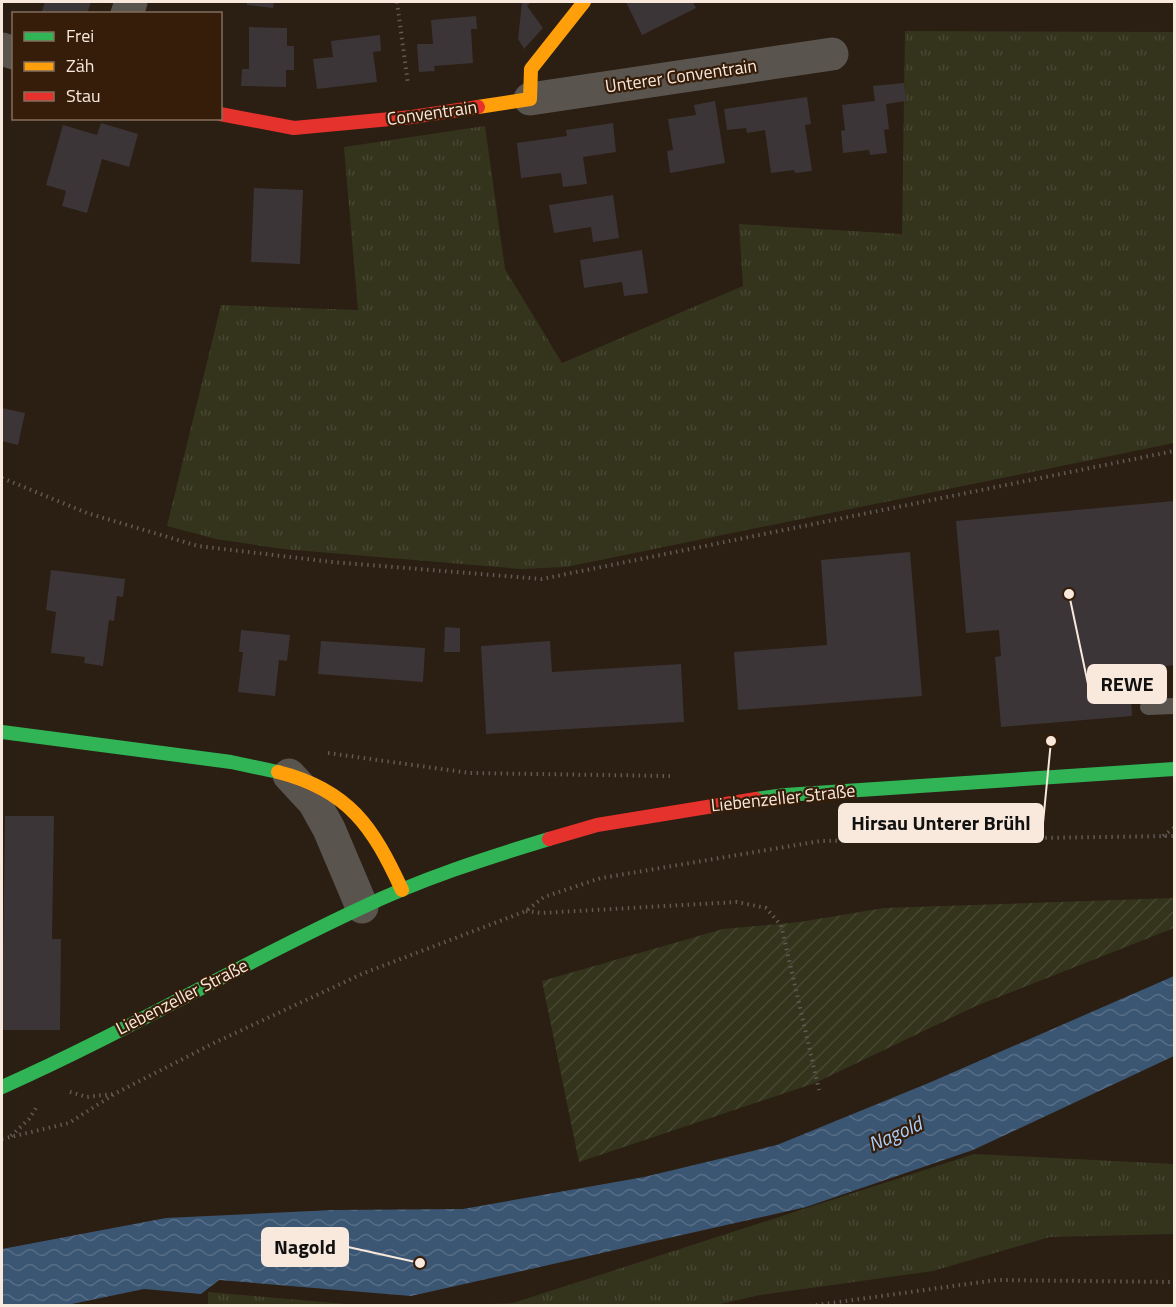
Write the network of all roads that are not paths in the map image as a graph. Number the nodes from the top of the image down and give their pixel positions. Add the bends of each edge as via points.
1 (584, 2) edge
2 (832, 54) dead end
3 (530, 99) junction
4 (222, 114) edge
5 (1174, 706) edge
6 (1148, 707) dead end
7 (2, 732) edge
8 (1174, 770) edge
9 (289, 775) junction
10 (402, 890) junction
11 (362, 907) junction
12 (2, 1087) edge

1 - 3 main road via 531,69
2 - 3 street, Unterer Conventrain
3 - 4 main road, Conventrain via 412,117 294,128
5 - 6 lane
7 - 9 main road via 245,764
8 - 10 main road, Liebenzeller Straße via 847,790 721,803 597,825
9 - 10 main road via 323,787 351,807 381,847
9 - 11 street via 314,802 329,829
10 - 11 main road, Liebenzeller Straße
11 - 12 main road, Liebenzeller Straße

